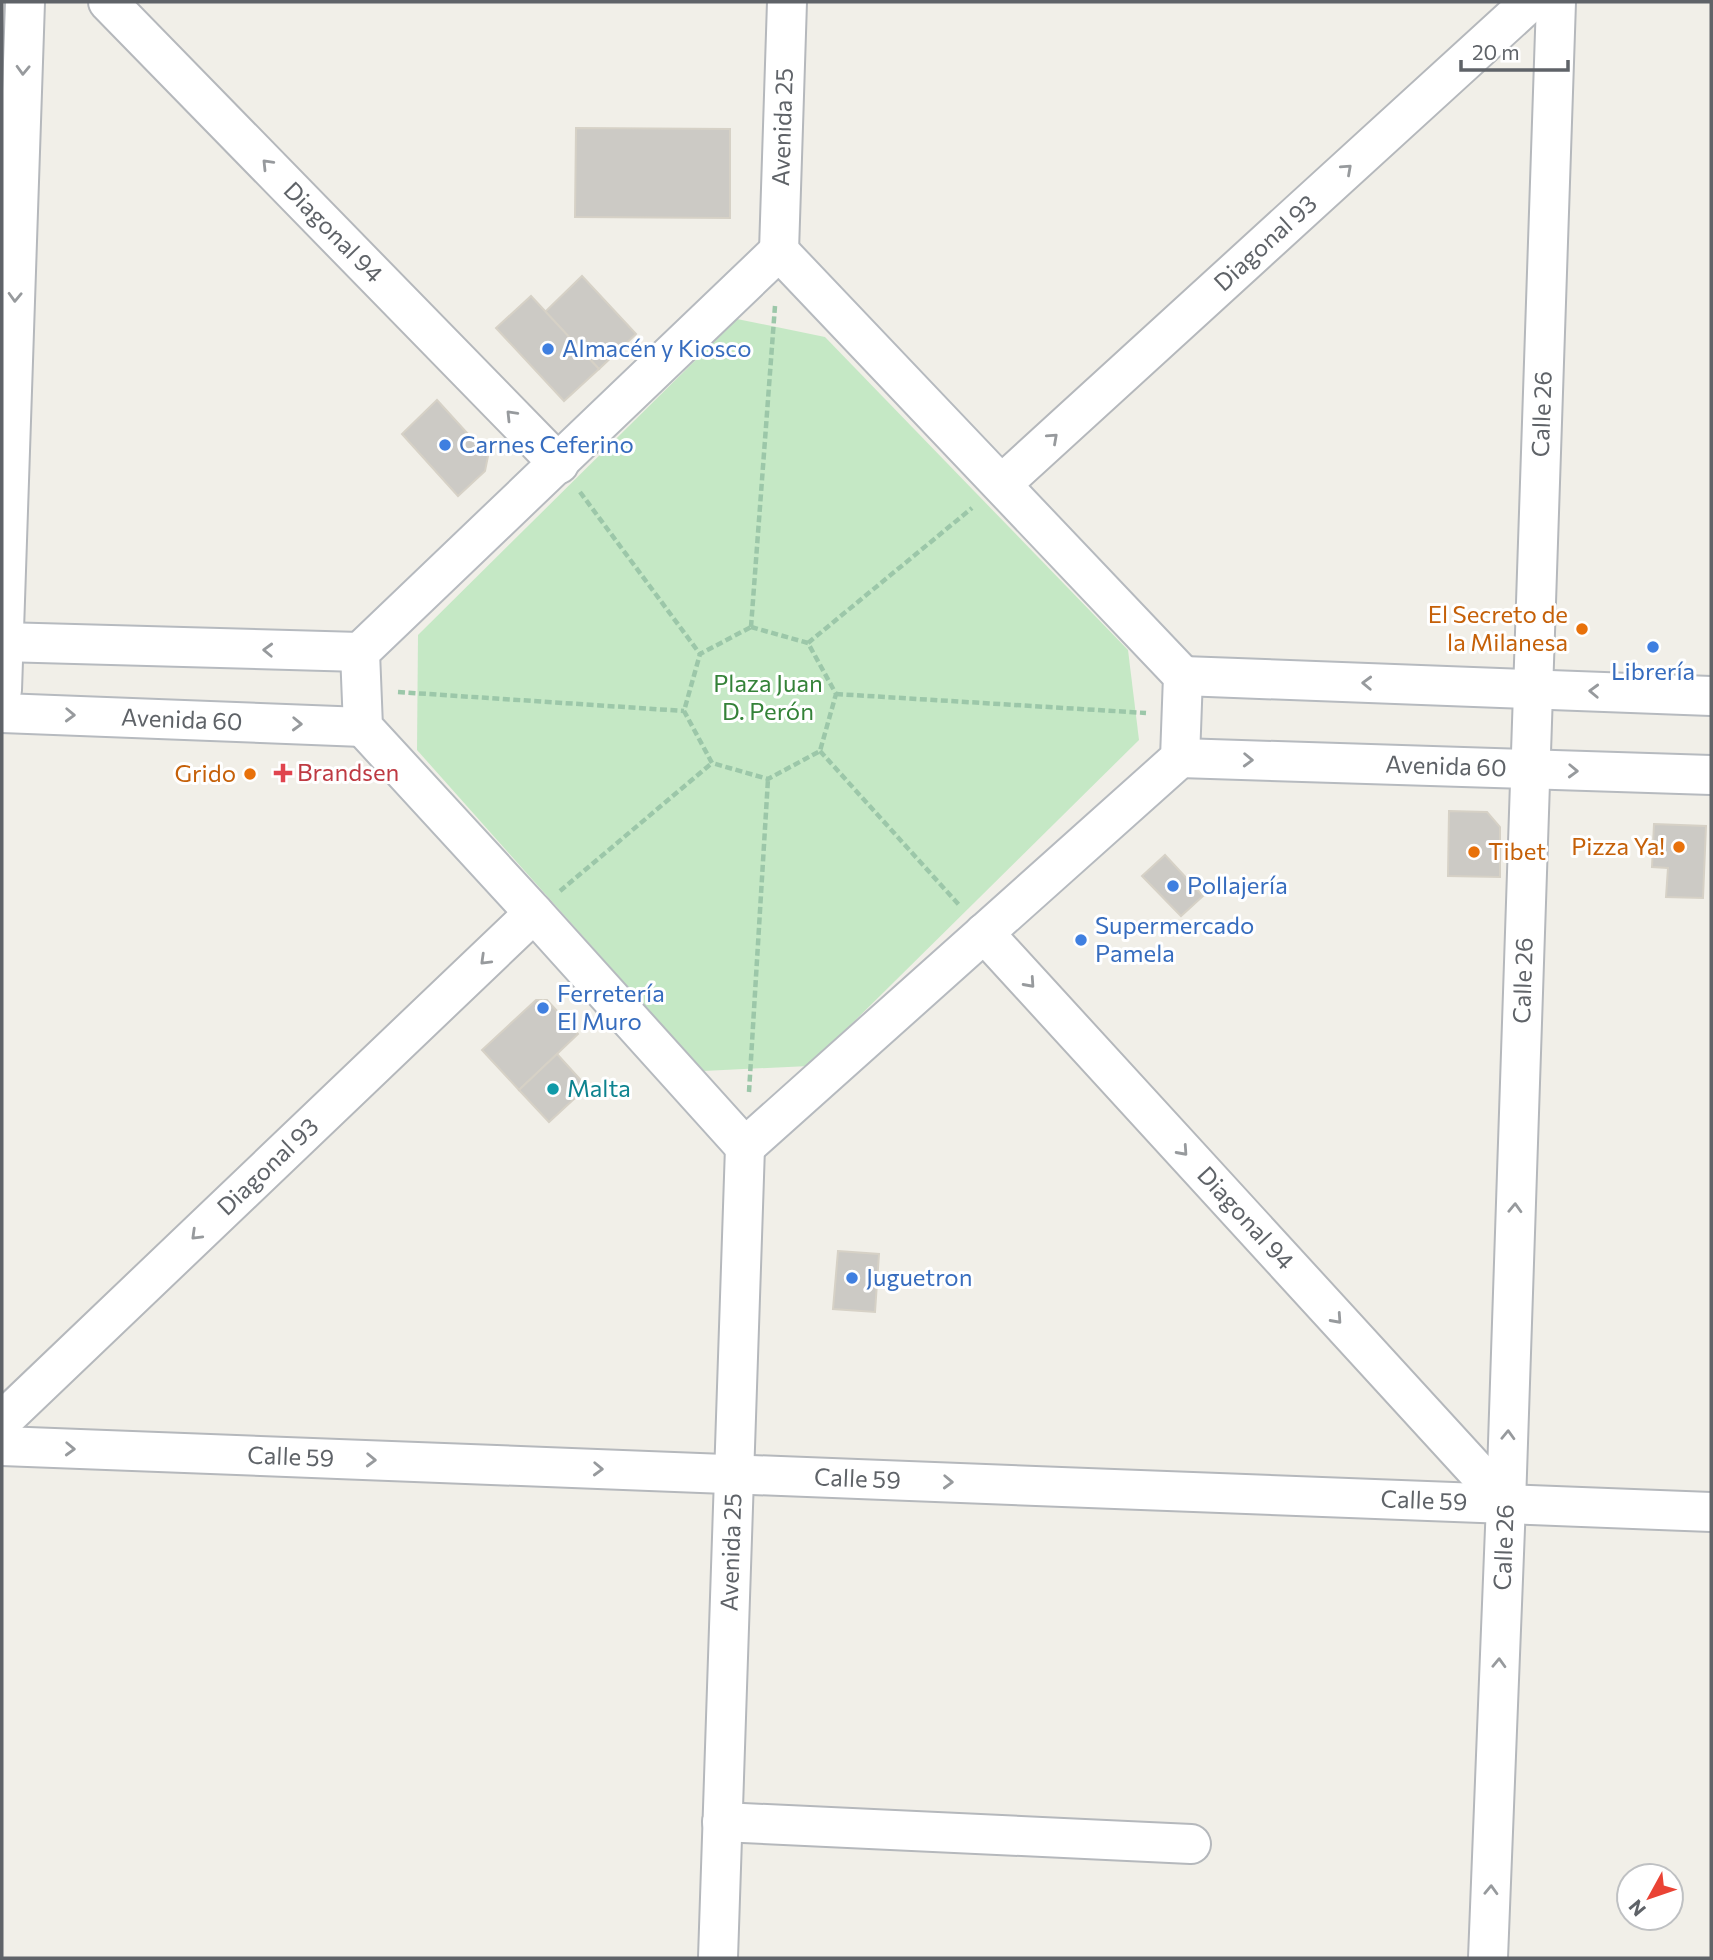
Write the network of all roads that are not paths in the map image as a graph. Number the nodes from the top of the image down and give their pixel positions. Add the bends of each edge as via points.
1 (25, 2) edge
2 (108, 2) edge
3 (787, 2) edge
4 (1530, 2) edge
5 (1556, 2) edge
6 (779, 251) junction
7 (559, 464) junction
8 (1002, 484) junction
9 (3, 642) edge
10 (361, 671) junction
11 (1183, 676) junction
12 (1533, 689) junction
13 (2, 690) edge
14 (1711, 696) edge
15 (2, 713) edge
16 (363, 726) junction
17 (1180, 758) junction
18 (1530, 769) junction
19 (1711, 775) edge
20 (534, 913) junction
21 (984, 933) junction
22 (745, 1147) junction
23 (2, 1420) edge
24 (2, 1446) edge
25 (734, 1474) junction
26 (1506, 1503) junction
27 (1711, 1511) edge
28 (722, 1822) junction
29 (1191, 1844) dead end
30 (718, 1958) edge
31 (1488, 1958) edge

1 -> 9 street
7 -> 2 street, Diagonal 94
3 - 6 street, Avenida 25
8 -> 4 street, Diagonal 93
5 - 12 street, Calle 26
6 - 7 street
6 - 8 street
7 - 10 street
8 - 11 street
10 -> 9 street
9 - 13 street
10 - 16 street
12 -> 11 street
11 - 17 street
14 -> 12 street
12 - 18 street, Calle 26
15 -> 16 street, Avenida 60
16 - 20 street
17 -> 18 street, Avenida 60
17 - 21 street
18 -> 19 street, Avenida 60
26 -> 18 street, Calle 26
20 - 22 street
20 -> 23 street, Diagonal 93
21 - 22 street
21 -> 26 street, Diagonal 94
22 - 25 street, Avenida 25
24 -> 25 street, Calle 59
25 -> 26 street, Calle 59
25 - 28 street, Avenida 25
26 - 27 street, Calle 59
31 -> 26 street, Calle 26
28 - 29 street
28 - 30 street, Avenida 25

